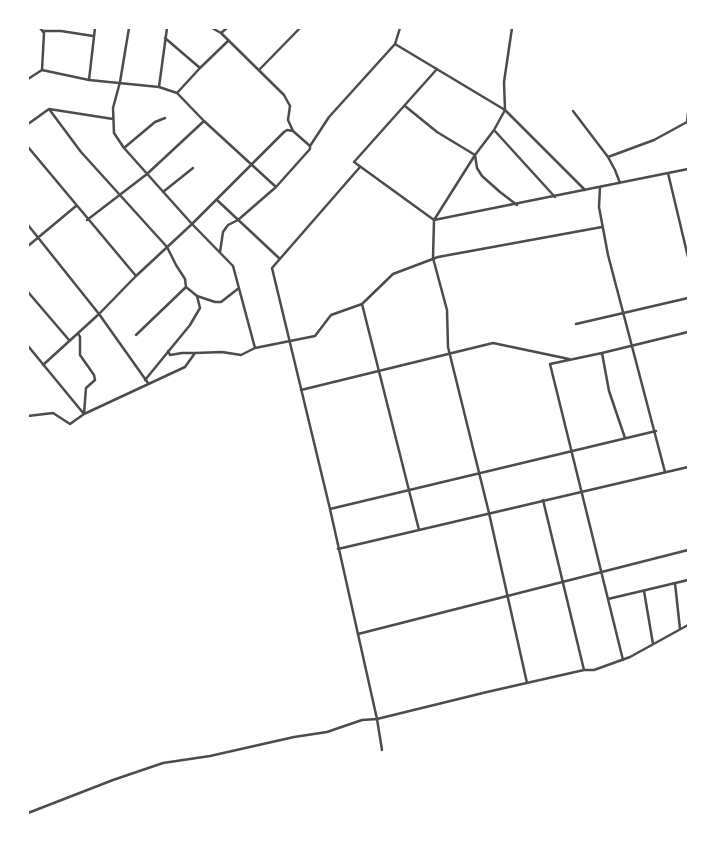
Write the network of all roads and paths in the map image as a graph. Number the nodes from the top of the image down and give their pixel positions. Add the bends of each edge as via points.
1 (40, 28) edge
2 (95, 28) edge
3 (129, 28) edge
4 (167, 28) edge
5 (212, 28) edge
6 (227, 28) edge
7 (300, 28) edge
8 (400, 28) edge
9 (512, 28) edge
10 (42, 31) junction
11 (221, 33) junction
12 (94, 36) junction
13 (165, 38) junction
14 (228, 41) junction
15 (394, 44) junction
16 (200, 68) junction
17 (437, 69) junction
18 (42, 70) junction
19 (259, 70) junction
20 (28, 79) edge
21 (89, 80) junction
22 (120, 82) junction
23 (159, 87) junction
24 (177, 94) junction
25 (405, 106) junction
26 (49, 109) junction
27 (505, 110) junction
28 (573, 111) dead end
29 (688, 113) edge
30 (165, 118) dead end
31 (114, 120) junction
32 (204, 122) junction
33 (28, 124) edge
34 (494, 130) junction
35 (293, 131) junction
36 (310, 146) junction
37 (28, 147) edge
38 (124, 148) junction
39 (474, 155) junction
40 (608, 157) junction
41 (251, 166) junction
42 (360, 167) junction
43 (194, 168) dead end
44 (688, 169) edge
45 (668, 173) junction
46 (147, 174) junction
47 (620, 183) junction
48 (276, 187) junction
49 (600, 187) junction
50 (585, 190) junction
51 (163, 192) junction
52 (120, 194) junction
53 (555, 197) junction
54 (217, 200) junction
55 (517, 205) junction
56 (76, 206) junction
57 (87, 220) junction
58 (238, 220) junction
59 (434, 220) junction
60 (192, 224) junction
61 (28, 225) edge
62 (602, 227) junction
63 (38, 237) junction
64 (28, 246) edge
65 (167, 248) junction
66 (220, 252) junction
67 (688, 256) edge
68 (433, 258) junction
69 (280, 259) junction
70 (136, 276) junction
71 (186, 287) junction
72 (239, 288) junction
73 (28, 292) edge
74 (197, 296) junction
75 (688, 298) edge
76 (362, 304) junction
77 (624, 312) junction
78 (99, 314) junction
79 (576, 324) dead end
80 (688, 332) edge
81 (78, 333) junction
82 (136, 335) dead end
83 (70, 341) junction
84 (290, 342) junction
85 (28, 346) edge
86 (633, 346) junction
87 (255, 348) junction
88 (168, 351) junction
89 (195, 353) junction
90 (602, 353) junction
91 (449, 354) junction
92 (570, 359) junction
93 (43, 365) junction
94 (379, 371) junction
95 (145, 380) junction
96 (148, 384) junction
97 (301, 390) junction
98 (84, 414) junction
99 (28, 416) edge
100 (656, 431) junction
101 (625, 438) junction
102 (572, 451) junction
103 (688, 467) edge
104 (665, 472) junction
105 (479, 474) junction
106 (409, 490) junction
107 (582, 492) junction
108 (543, 500) junction
109 (330, 509) junction
110 (489, 513) junction
111 (419, 530) junction
112 (338, 549) junction
113 (688, 550) edge
114 (601, 572) junction
115 (688, 580) edge
116 (563, 582) junction
117 (675, 583) junction
118 (644, 591) junction
119 (508, 596) junction
120 (608, 599) junction
121 (688, 624) edge
122 (680, 629) junction
123 (358, 634) junction
124 (653, 644) junction
125 (623, 660) junction
126 (584, 670) junction
127 (527, 683) junction
128 (377, 719) junction
129 (382, 750) dead end
130 (28, 813) edge

1 - 10 street
2 - 12 street
3 - 22 street
4 - 13 street
5 - 11 street
6 - 11 street
7 - 19 street
8 - 15 street
9 - 27 street via 504,82
10 - 12 street
10 - 18 street
11 - 14 street
12 - 21 street
13 - 16 street
13 - 23 street
14 - 16 street
14 - 19 street
15 - 17 street
15 - 36 street via 329,117
16 - 24 street
17 - 25 street
17 - 27 street
18 - 20 street
18 - 21 street
19 - 35 street via 288,102 288,120
21 - 22 street
22 - 23 street
22 - 31 street via 113,108
23 - 24 street
24 - 32 street
25 - 39 street via 437,132
25 - 42 street via 354,162
26 - 31 street
26 - 33 street
26 - 52 street via 81,152
27 - 34 street
27 - 50 street
28 - 40 street
29 - 40 street via 686,122 654,140
30 - 38 street via 155,122
31 - 38 street via 114,133
32 - 41 street
32 - 46 street
34 - 39 street
34 - 53 street
35 - 36 street
35 - 41 street via 284,132
36 - 48 street
37 - 56 street
38 - 46 street
39 - 55 street via 482,176
39 - 59 street
40 - 47 street
41 - 48 street
41 - 54 street
42 - 59 street
42 - 69 street
43 - 51 street
44 - 45 street
45 - 47 street
45 - 67 street
46 - 51 street
46 - 52 street
47 - 49 street
48 - 58 street
49 - 50 street
49 - 62 street
50 - 53 street
51 - 60 street
52 - 57 street
52 - 65 street
53 - 55 street
54 - 58 street
54 - 60 street
55 - 59 street
56 - 57 street
56 - 63 street
57 - 70 street
58 - 66 street via 223,232
58 - 69 street
59 - 68 street
60 - 65 street
60 - 66 street
61 - 63 street
62 - 68 street
62 - 77 street
63 - 64 street
63 - 78 street
65 - 70 street
65 - 71 street via 185,279
66 - 72 street via 233,266
68 - 76 street via 393,274
68 - 91 street via 448,310
69 - 84 street via 272,268
70 - 78 street
71 - 74 street
71 - 82 street
72 - 74 street via 221,302
72 - 87 street
73 - 83 street
74 - 88 street via 200,308
75 - 77 street
76 - 84 street via 331,315 315,336
76 - 94 street
77 - 79 street
77 - 86 street
78 - 81 street
78 - 95 street
80 - 86 street
81 - 83 street
81 - 98 street via 80,355 95,380 86,388
83 - 93 street
84 - 87 street
84 - 97 street
85 - 93 street
86 - 90 street
86 - 100 street
87 - 89 street via 241,355
88 - 89 street via 170,354
88 - 95 street
89 - 96 street via 185,367
90 - 92 street
90 - 101 street via 609,391
91 - 92 street via 493,343
91 - 94 street
91 - 105 street
92 - 102 street via 550,364
93 - 98 street
94 - 97 street
94 - 106 street
95 - 96 street
96 - 98 street
97 - 109 street
98 - 99 street via 70,424 53,413
100 - 101 street
100 - 104 street
101 - 102 street
102 - 105 street
102 - 107 street
103 - 104 street
104 - 107 street
105 - 106 street
105 - 110 street
106 - 109 street
106 - 111 street
107 - 108 street
107 - 114 street
108 - 110 street
108 - 116 street
109 - 112 street
110 - 111 street
110 - 119 street
111 - 112 street
112 - 123 street
113 - 114 street
114 - 116 street
114 - 120 street
115 - 117 street
116 - 119 street
116 - 126 street
117 - 118 street
117 - 122 street
118 - 120 street
118 - 124 street
119 - 123 street
119 - 127 street
120 - 125 street
121 - 122 street
122 - 124 street
123 - 128 street
124 - 125 street
125 - 126 street
126 - 127 street
127 - 128 street
128 - 129 street
128 - 130 street via 362,720 327,732 163,763

